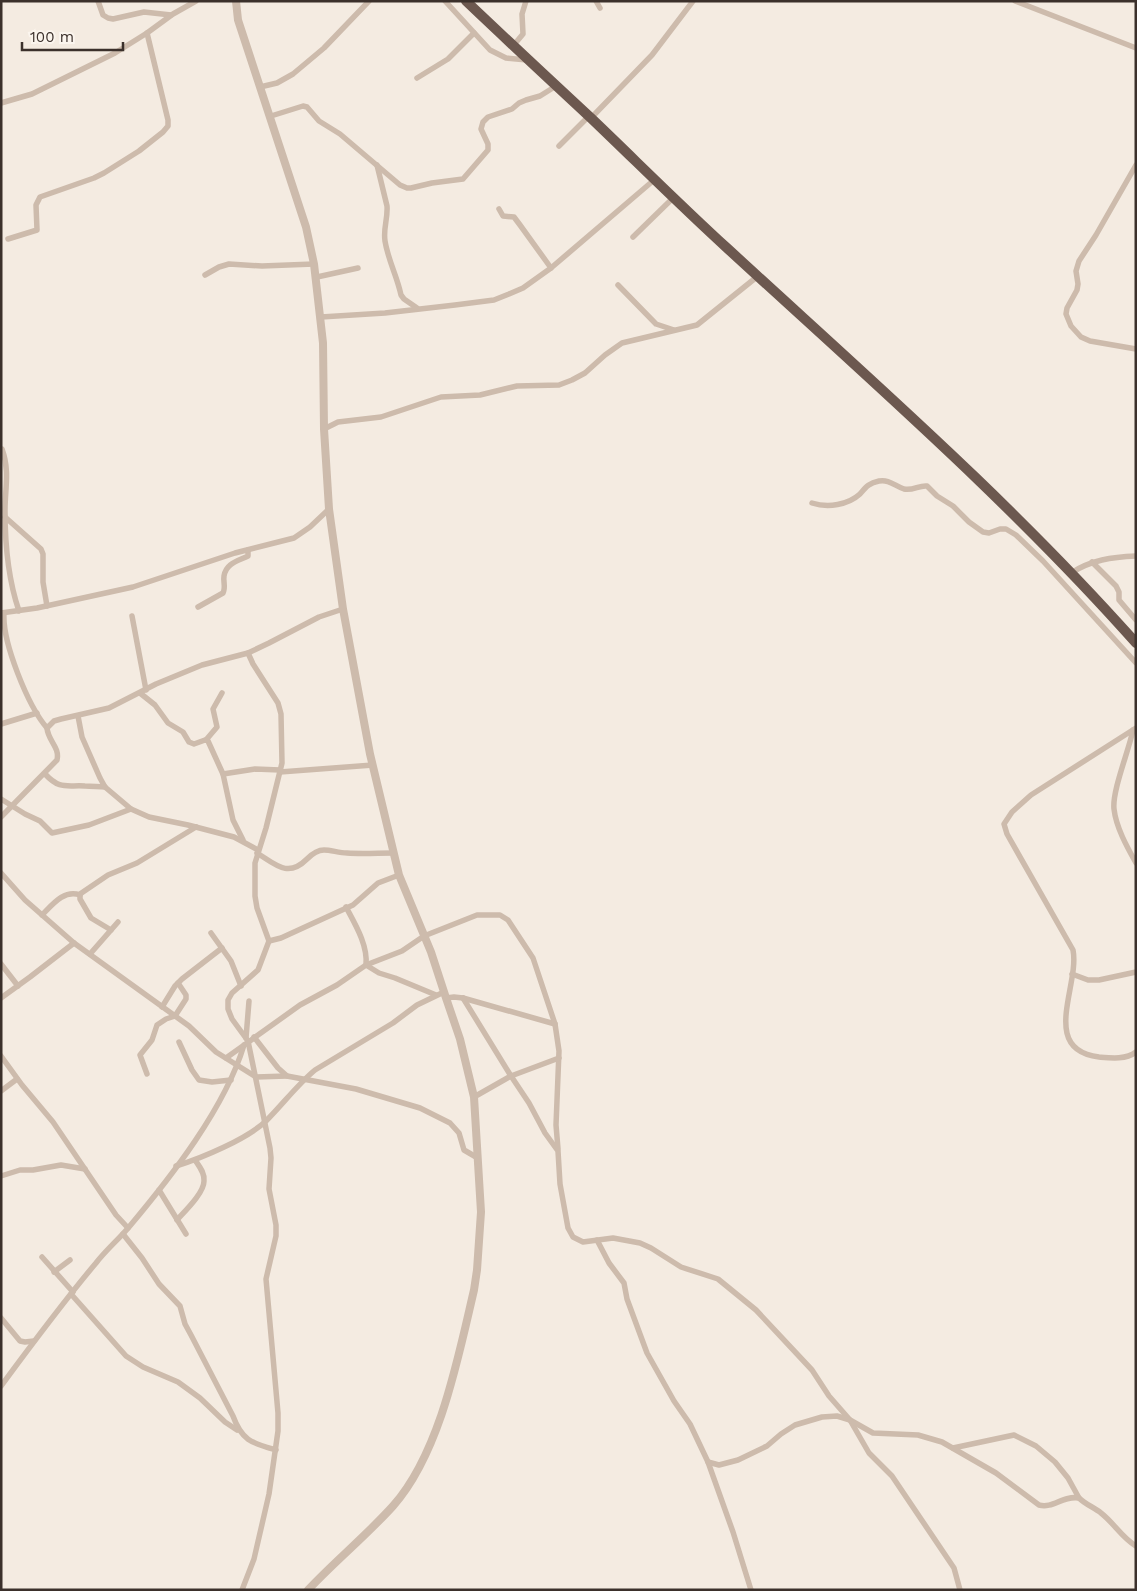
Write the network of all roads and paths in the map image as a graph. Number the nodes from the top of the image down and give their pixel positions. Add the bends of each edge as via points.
1 (98, 1) edge
2 (196, 1) edge
3 (236, 1) edge
4 (369, 1) edge
5 (446, 1) edge
6 (466, 1) edge
7 (526, 1) edge
8 (596, 1) edge
9 (693, 1) edge
10 (1015, 1) edge
11 (600, 8) dead end
12 (172, 15) junction
13 (147, 33) junction
14 (474, 33) junction
15 (513, 46) junction
16 (1136, 48) edge
17 (528, 60) junction
18 (418, 78) dead end
19 (260, 86) junction
20 (556, 86) junction
21 (1, 103) edge
22 (270, 116) junction
23 (590, 117) junction
24 (560, 146) dead end
25 (377, 165) junction
26 (1136, 165) edge
27 (654, 180) junction
28 (673, 198) junction
29 (498, 209) dead end
30 (633, 237) dead end
31 (8, 239) dead end
32 (314, 264) junction
33 (358, 268) dead end
34 (551, 268) junction
35 (205, 275) dead end
36 (758, 276) junction
37 (317, 277) junction
38 (618, 285) dead end
39 (417, 308) junction
40 (321, 317) junction
41 (676, 331) junction
42 (1136, 349) edge
43 (324, 428) junction
44 (2, 449) edge
45 (812, 503) dead end
46 (329, 509) junction
47 (4, 514) edge
48 (248, 550) junction
49 (1136, 556) edge
50 (1092, 562) junction
51 (1071, 573) junction
52 (47, 606) junction
53 (198, 607) dead end
54 (344, 610) junction
55 (19, 611) junction
56 (3, 613) edge
57 (132, 616) dead end
58 (1136, 620) edge
59 (1136, 643) edge
60 (248, 653) junction
61 (1136, 663) edge
62 (146, 690) junction
63 (140, 693) junction
64 (222, 693) dead end
65 (37, 713) junction
66 (78, 716) junction
67 (1, 724) edge
68 (47, 728) junction
69 (1135, 729) edge
70 (206, 740) junction
71 (373, 765) junction
72 (280, 771) junction
73 (46, 774) junction
74 (223, 774) junction
75 (105, 787) junction
76 (1, 799) edge
77 (12, 806) junction
78 (131, 809) junction
79 (1, 817) edge
80 (196, 827) junction
81 (243, 840) junction
82 (258, 851) junction
83 (393, 853) junction
84 (1136, 863) edge
85 (1, 873) edge
86 (399, 875) junction
87 (80, 894) junction
88 (346, 907) junction
89 (42, 915) junction
90 (118, 922) dead end
91 (111, 930) junction
92 (211, 933) dead end
93 (424, 936) junction
94 (269, 941) junction
95 (74, 943) junction
96 (222, 948) junction
97 (90, 954) junction
98 (1, 964) edge
99 (366, 965) junction
100 (1136, 972) edge
101 (1072, 974) junction
102 (178, 983) junction
103 (18, 986) junction
104 (241, 986) junction
105 (442, 995) junction
106 (1, 998) edge
107 (463, 998) junction
108 (249, 1001) dead end
109 (162, 1007) junction
110 (175, 1016) junction
111 (555, 1024) junction
112 (248, 1040) junction
113 (179, 1042) dead end
114 (1136, 1052) edge
115 (1, 1056) edge
116 (226, 1058) junction
117 (559, 1058) junction
118 (238, 1066) junction
119 (147, 1074) dead end
120 (287, 1076) junction
121 (510, 1076) junction
122 (256, 1077) junction
123 (305, 1078) junction
124 (17, 1079) junction
125 (231, 1080) junction
126 (1, 1090) edge
127 (474, 1097) junction
128 (265, 1122) junction
129 (558, 1151) junction
130 (476, 1157) junction
131 (195, 1160) junction
132 (176, 1166) junction
133 (85, 1168) junction
134 (1, 1176) edge
135 (159, 1190) junction
136 (177, 1220) junction
137 (128, 1228) junction
138 (123, 1234) junction
139 (186, 1234) dead end
140 (597, 1240) junction
141 (42, 1257) dead end
142 (70, 1260) dead end
143 (54, 1272) junction
144 (72, 1293) junction
145 (1, 1318) edge
146 (34, 1341) junction
147 (1, 1386) edge
148 (850, 1420) junction
149 (238, 1430) junction
150 (953, 1448) junction
151 (276, 1450) junction
152 (708, 1462) junction
153 (1078, 1498) junction
154 (1136, 1546) edge
155 (242, 1590) edge
156 (308, 1590) edge
157 (750, 1590) edge
158 (960, 1590) edge

1 - 12 street via 103,15 113,19 144,12
2 - 12 street
3 - 19 street via 238,20
4 - 19 street via 324,48 293,74 277,83
5 - 14 street
6 - 15 highway
7 - 15 street via 522,14 523,34
8 - 11 street
9 - 23 street via 652,55
10 - 16 street
12 - 13 street
13 - 21 street via 115,53 32,94
13 - 31 street via 168,120 164,132 94,178 40,197 36,205 37,230
14 - 17 street via 490,50 506,58
14 - 18 street via 448,59
15 - 17 highway
17 - 20 highway
19 - 22 street
20 - 23 highway
20 - 25 street via 485,119 481,129 488,150 463,179 406,188
22 - 25 street via 305,106
22 - 32 street via 306,227
23 - 24 street
23 - 27 highway
25 - 39 street via 388,213 384,229 390,262 404,299
26 - 42 street via 1079,261 1077,290 1066,314 1081,337
27 - 28 highway
27 - 34 street
28 - 30 street
28 - 36 highway
29 - 34 street via 502,216 514,218
32 - 35 street via 229,264
32 - 37 street
33 - 37 street
34 - 39 street via 523,288 494,300
36 - 41 street via 697,325
36 - 51 highway via 964,468
37 - 40 street
38 - 41 street via 656,324
39 - 40 street
40 - 43 street
41 - 43 street via 622,343 580,376 559,384 441,397 381,417 338,422
43 - 46 street
44 - 47 street via 8,472
45 - 61 street via 830,506 848,502 869,484 881,481 906,490 927,486 983,532 1006,529 1016,535
46 - 48 street via 294,538
46 - 54 street
47 - 52 street via 41,549
47 - 55 street via 10,579
48 - 52 street via 134,587
48 - 53 street via 248,556 233,562 227,569 223,593
49 - 50 street
50 - 51 street
50 - 58 street via 1116,586 1119,600
51 - 59 highway
52 - 55 street
54 - 60 street via 319,617
54 - 71 street
55 - 56 street
56 - 65 street via 4,632
57 - 62 street
60 - 62 street via 202,665
60 - 72 street via 281,710 283,755
62 - 63 street
63 - 66 street via 109,708
63 - 70 street via 191,743
64 - 70 street via 213,709 217,727
65 - 67 street
65 - 68 street
66 - 68 street via 54,722
66 - 75 street via 82,737
68 - 73 street via 58,758
69 - 84 street via 1116,788 1114,808 1120,830
69 - 101 street via 1031,795 1004,824 1073,950
70 - 74 street
71 - 72 street
71 - 83 street
72 - 74 street via 255,769
72 - 82 street
73 - 75 street via 64,787
73 - 77 street
74 - 81 street via 231,815
75 - 78 street
76 - 77 street
77 - 78 street via 40,821 52,833 89,825
77 - 79 street
78 - 80 street via 149,817
80 - 81 street
80 - 87 street
81 - 82 street
82 - 83 street via 278,866 289,869 300,865 317,851
82 - 94 street via 254,896
83 - 86 street
85 - 89 street
86 - 88 street via 378,883 360,900
86 - 93 street
87 - 89 street via 66,894
87 - 91 street via 91,918
88 - 94 street
88 - 99 street via 363,941
89 - 95 street
90 - 91 street
91 - 97 street
92 - 96 street
93 - 99 street via 402,950
93 - 105 street
93 - 111 street via 478,915 500,916 508,920 533,958
94 - 104 street via 258,970
95 - 97 street
95 - 103 street
96 - 102 street
96 - 104 street via 232,962
97 - 109 street
98 - 103 street
99 - 105 street
99 - 112 street
100 - 101 street via 1099,980
101 - 114 street via 1066,1030 1072,1044 1083,1053 1102,1057 1127,1056
102 - 109 street
102 - 110 street via 186,997
103 - 106 street
104 - 112 street via 230,996 228,1009
105 - 107 street
105 - 123 street via 406,1012
105 - 127 street via 460,1039
107 - 111 street
107 - 121 street
108 - 112 street
109 - 110 street
110 - 116 street
110 - 119 street via 157,1025 152,1040 141,1052 140,1058
111 - 117 street
112 - 116 street
112 - 118 street
112 - 120 street
112 - 122 street
113 - 125 street via 199,1080
115 - 124 street
116 - 118 street
117 - 121 street
117 - 129 street
118 - 122 street
118 - 125 street
120 - 122 street
120 - 123 street
121 - 127 street
121 - 129 street
122 - 128 street
123 - 128 street
123 - 130 street via 420,1108 450,1123 458,1131 464,1150
124 - 126 street
124 - 133 street
125 - 132 street
127 - 130 street
128 - 131 street
128 - 151 street via 272,1158 269,1189 276,1225 266,1279 278,1413
129 - 140 street via 560,1184 570,1234 578,1241
130 - 156 street via 480,1212 474,1290 443,1409 424,1458 393,1506
131 - 132 street
131 - 136 street via 203,1173 204,1185
132 - 135 street
133 - 134 street via 61,1165
133 - 137 street
135 - 136 street
135 - 137 street
136 - 139 street
137 - 138 street
138 - 144 street
138 - 149 street via 159,1284 180,1306 185,1324
140 - 148 street via 613,1238 640,1243 681,1268 718,1279 756,1310 803,1359
140 - 152 street via 624,1283 627,1300 647,1352 690,1424
141 - 143 street
142 - 143 street
143 - 144 street
144 - 146 street
144 - 149 street via 126,1356 178,1382
145 - 146 street via 20,1341
146 - 147 street
148 - 150 street via 873,1433 918,1435
148 - 152 street via 837,1416 810,1420 795,1425 767,1446 738,1460 719,1465
148 - 158 street via 870,1453 892,1476 947,1557
149 - 151 street via 250,1441
150 - 153 street via 996,1473 1039,1506 1050,1506 1068,1497
150 - 153 street via 1014,1435 1036,1446 1055,1462
151 - 155 street via 254,1559
152 - 157 street
153 - 154 street via 1102,1513

